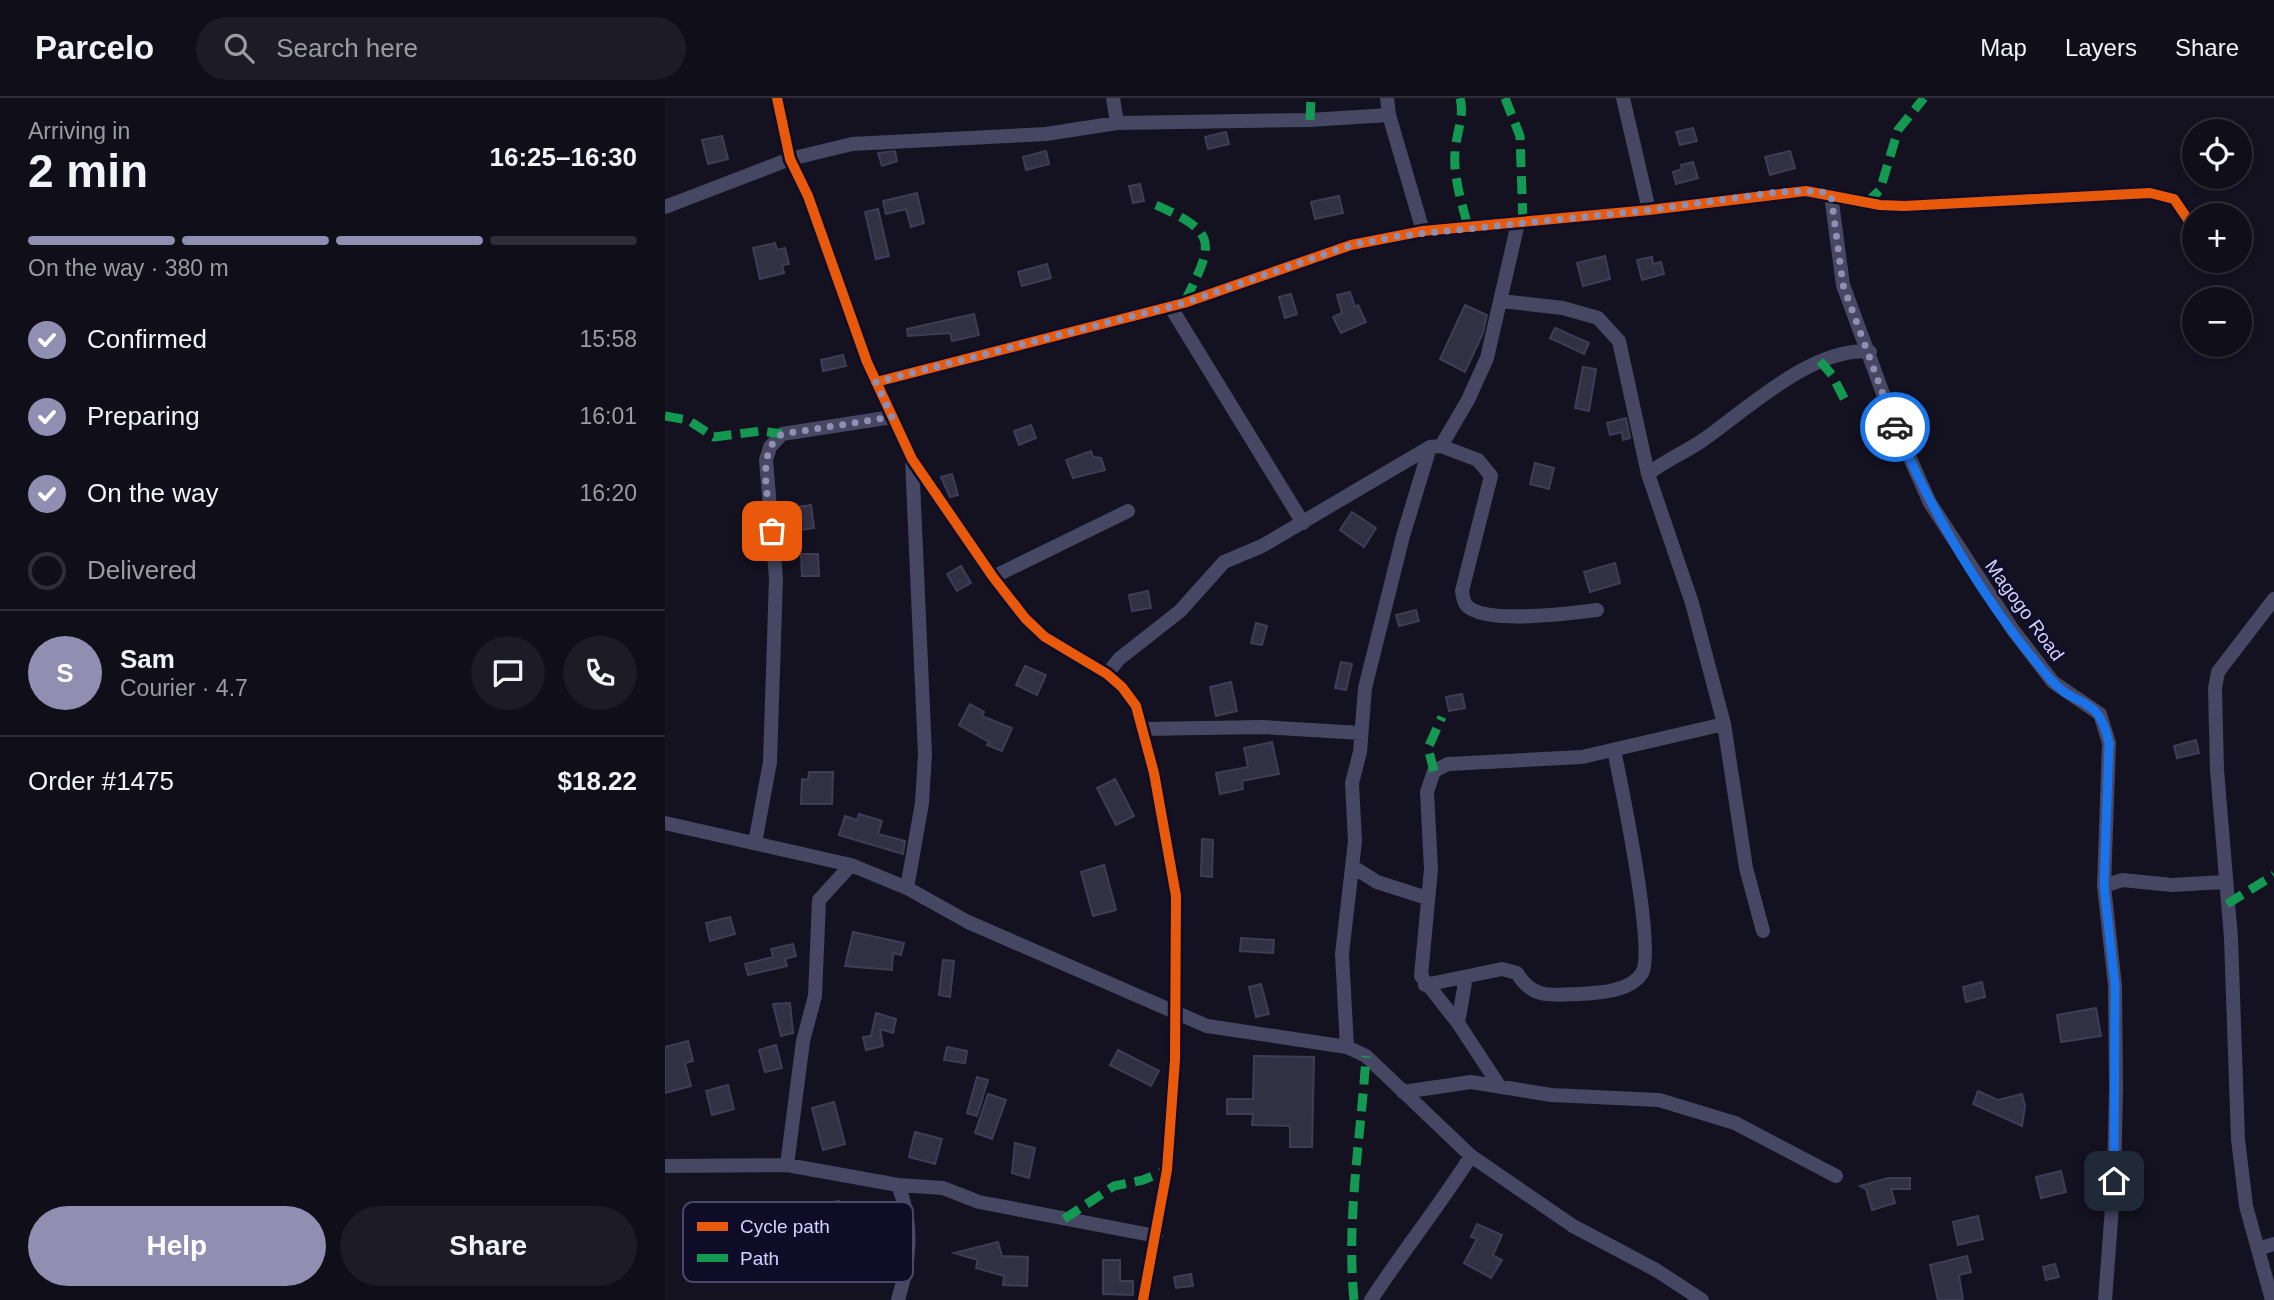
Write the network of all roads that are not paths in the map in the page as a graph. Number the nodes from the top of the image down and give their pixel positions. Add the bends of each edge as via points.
1 (777, 98) edge
2 (1113, 98) edge
3 (1387, 98) edge
4 (1623, 98) edge
5 (1389, 116) junction
6 (1117, 123) junction
7 (790, 159) junction
8 (1831, 195) junction
9 (665, 207) edge
10 (1649, 210) junction
11 (2182, 211) edge
12 (1518, 223) junction
13 (1423, 231) junction
14 (1501, 301) junction
15 (1170, 306) junction
16 (1870, 352) junction
17 (876, 382) junction
18 (892, 417) junction
19 (1435, 447) junction
20 (912, 459) junction
21 (1648, 474) junction
22 (1128, 511) dead end
23 (1303, 523) junction
24 (993, 577) junction
25 (2274, 599) edge
26 (1597, 610) dead end
27 (1107, 674) junction
28 (1724, 724) junction
29 (1143, 729) junction
30 (1361, 733) junction
31 (1614, 750) junction
32 (666, 822) edge
33 (755, 843) junction
34 (851, 865) junction
35 (1353, 867) junction
36 (2224, 882) junction
37 (2104, 886) junction
38 (907, 888) junction
39 (1427, 898) junction
40 (1763, 932) dead end
41 (1467, 977) junction
42 (1425, 985) junction
43 (1176, 1015) junction
44 (1458, 1023) junction
45 (1347, 1047) junction
46 (1500, 1087) junction
47 (1403, 1093) junction
48 (1471, 1156) junction
49 (787, 1165) junction
50 (665, 1167) edge
51 (1836, 1176) dead end
52 (898, 1185) junction
53 (902, 1202) edge
54 (1156, 1236) junction
55 (2274, 1244) edge
56 (2257, 1249) junction
57 (902, 1282) edge
58 (898, 1300) edge
59 (1143, 1300) edge
60 (1371, 1300) edge
61 (1702, 1300) edge
62 (2105, 1300) edge
63 (2271, 1300) edge

1 - 7 street
2 - 6 street
3 - 5 street
4 - 10 street
5 - 6 street
5 - 13 street
6 - 7 street via 1046,134 852,144
7 - 9 street
7 - 17 street
8 - 10 street via 1778,192
8 - 11 street via 1904,206 2150,193 2174,199
8 - 16 street, Magogo Road via 1843,285
10 - 12 street
12 - 13 street
12 - 14 street
13 - 15 street via 1351,245
14 - 19 street via 1478,381
14 - 21 street via 1563,307 1598,318 1613,330 1627,365
15 - 17 street
15 - 23 street
16 - 21 street via 1850,350 1820,361 1754,400 1709,436
16 - 37 street, Magogo Road via 1910,461 1963,556 2053,682 2089,705 2105,723 2109,743
17 - 18 street
18 - 20 street
18 - 33 street via 782,434 770,447 766,460 776,578 770,762
19 - 23 street
19 - 26 street via 1478,460 1491,476 1462,591 1467,606 1495,615
19 - 30 street via 1403,536 1365,688
20 - 24 street
20 - 38 street via 925,754 922,803
21 - 28 street via 1692,603
22 - 24 street
23 - 27 street via 1224,562 1180,611 1119,659
24 - 27 street via 1045,637
25 - 36 street via 2225,661 2216,680
27 - 29 street via 1136,706
28 - 31 street
28 - 40 street via 1746,869
29 - 30 street via 1263,727
29 - 43 street via 1176,896
30 - 35 street via 1352,783 1356,819
31 - 39 street via 1550,761 1448,764 1434,771 1427,792 1431,869
31 - 41 street via 1643,921 1646,964 1641,975 1615,990 1563,994 1530,990 1511,971
32 - 33 street
33 - 34 street
34 - 38 street
34 - 49 street via 819,900 815,996 803,1041
35 - 39 street via 1377,882
35 - 45 street via 1342,954
36 - 37 street via 2172,886 2122,880
36 - 56 street via 2231,938 2238,1139 2246,1206
37 - 62 street, Magogo Road via 2116,1028 2114,1181
38 - 43 street via 968,922
39 - 42 street via 1420,967
41 - 42 street
41 - 44 street
42 - 44 street
43 - 45 street via 1239,1033
43 - 54 street via 1167,1170
44 - 46 street
45 - 47 street via 1366,1056
46 - 47 street via 1456,1082
46 - 51 street via 1551,1095 1658,1100 1735,1123
47 - 48 street
48 - 60 street
48 - 61 street via 1573,1226
49 - 50 street
49 - 52 street
52 - 53 street
52 - 54 street via 943,1188 979,1202
54 - 59 street
55 - 56 street
56 - 63 street
57 - 58 street

